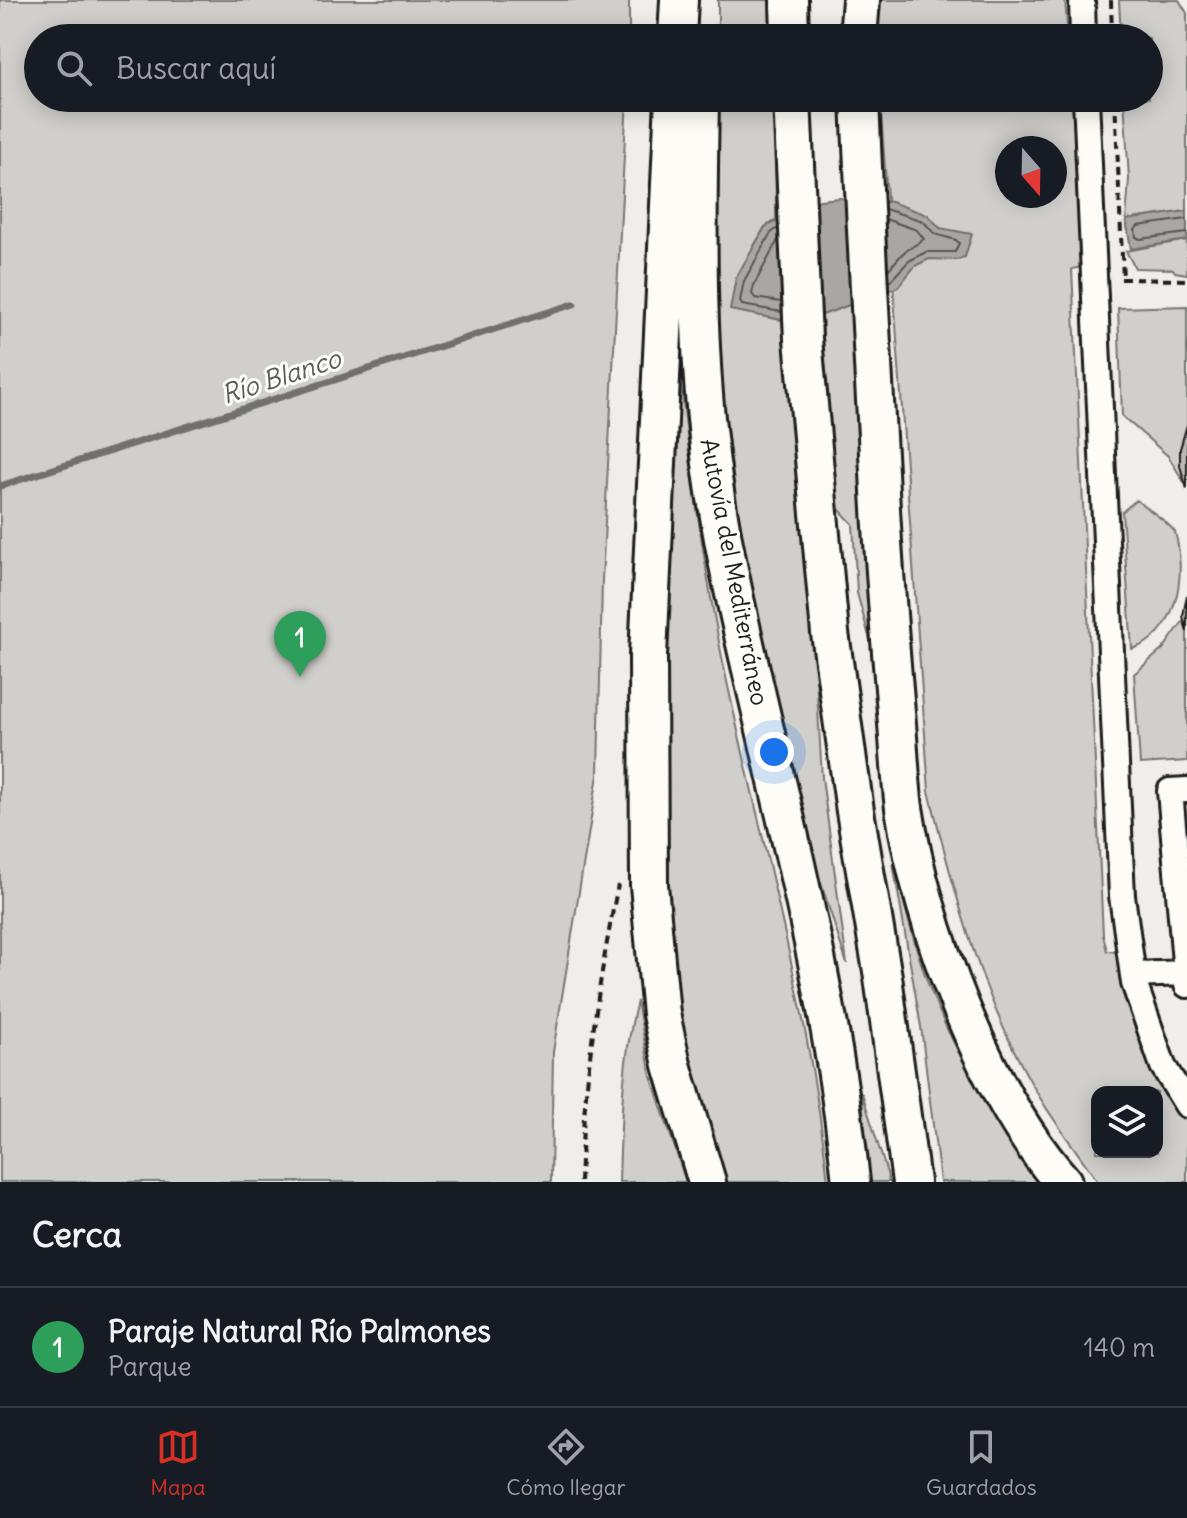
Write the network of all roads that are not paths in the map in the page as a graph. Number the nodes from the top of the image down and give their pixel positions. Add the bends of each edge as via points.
1 (660, 0) edge
2 (679, 0) edge
3 (702, 0) edge
4 (789, 0) edge
5 (858, 0) edge
6 (1082, 0) edge
7 (659, 24) edge
8 (678, 24) edge
9 (701, 24) edge
10 (790, 24) edge
11 (858, 24) edge
12 (1083, 24) edge
13 (655, 112) edge
14 (673, 112) edge
15 (700, 112) edge
16 (792, 112) edge
17 (861, 112) edge
18 (1087, 112) edge
19 (665, 268) junction
20 (1187, 790) edge
21 (1186, 973) edge
22 (1133, 975) junction
23 (1187, 985) edge
24 (1187, 1105) edge
25 (707, 1182) edge
26 (851, 1182) edge
27 (911, 1182) edge
28 (1063, 1182) edge

1 - 7 highway
2 - 8 highway
3 - 9 highway
4 - 10 highway
5 - 11 highway
6 - 12 street
13 - 19 highway via 650,220
14 - 19 highway
15 - 26 highway, Autovía del Mediterráneo via 698,306 713,478 745,648 822,983
16 - 27 highway via 803,339 830,633
17 - 28 highway via 886,600 905,809 923,891 978,1045 1011,1109
18 - 22 street via 1122,896
19 - 25 highway via 648,656 649,885 661,1014
20 - 21 street via 1170,791
21 - 22 street
21 - 23 street
22 - 24 street via 1163,1066

